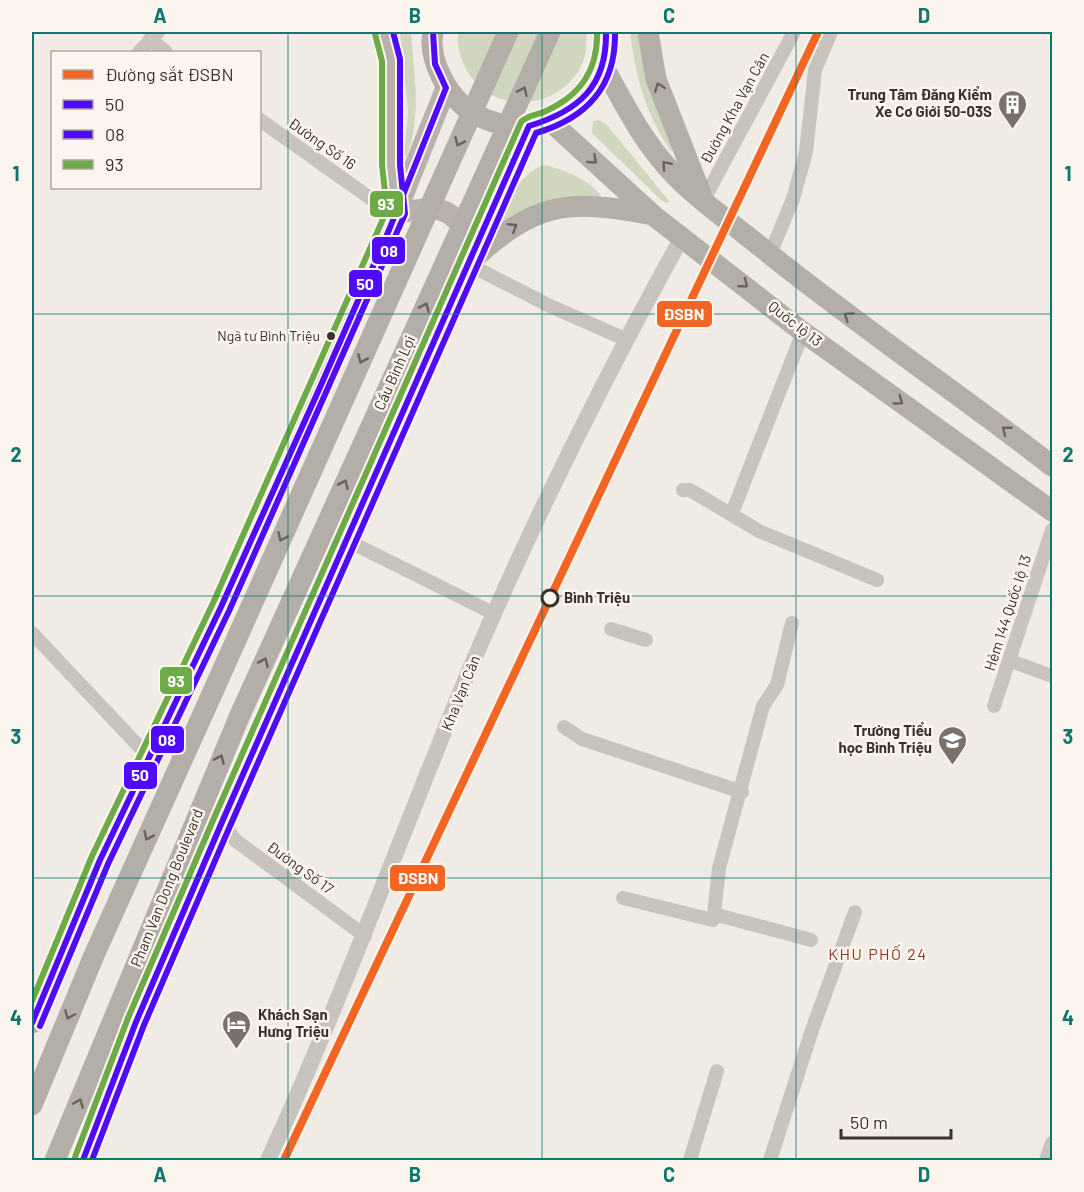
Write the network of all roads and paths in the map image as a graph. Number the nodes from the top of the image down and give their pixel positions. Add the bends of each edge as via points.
1 (384, 32) edge
2 (433, 32) edge
3 (508, 32) edge
4 (550, 32) edge
5 (606, 32) edge
6 (648, 32) edge
7 (794, 32) edge
8 (831, 32) edge
9 (154, 35) edge
10 (140, 51) edge
11 (165, 51) edge
12 (603, 66) junction
13 (446, 88) junction
14 (261, 121) edge
15 (550, 121) junction
16 (529, 126) junction
17 (704, 201) junction
18 (395, 213) junction
19 (654, 216) junction
20 (682, 237) junction
21 (770, 254) junction
22 (468, 264) junction
23 (803, 332) junction
24 (625, 339) junction
25 (1053, 466) edge
26 (683, 490) dead end
27 (1053, 512) edge
28 (732, 513) junction
29 (1053, 530) edge
30 (346, 540) junction
31 (877, 580) dead end
32 (495, 614) junction
33 (792, 623) dead end
34 (611, 629) dead end
35 (32, 633) edge
36 (646, 640) dead end
37 (1011, 661) junction
38 (1053, 676) edge
39 (994, 706) dead end
40 (240, 715) joint
41 (564, 727) dead end
42 (149, 757) junction
43 (172, 783) junction
44 (742, 792) junction
45 (201, 803) junction
46 (222, 822) junction
47 (623, 898) dead end
48 (855, 912) dead end
49 (713, 917) junction
50 (365, 936) junction
51 (811, 940) dead end
52 (32, 1023) edge
53 (717, 1071) dead end
54 (32, 1105) edge
55 (1053, 1143) edge
56 (58, 1159) edge
57 (83, 1161) edge
58 (268, 1161) edge
59 (690, 1161) edge
60 (770, 1161) edge
61 (1047, 1161) edge

1 - 18 main road via 391,60
2 - 13 highway via 435,64
3 -> 43 highway, bridge
40 -> 4 highway, Cầu Bình Lợi, bridge
5 - 12 highway
17 -> 6 highway via 656,79
7 - 17 street, Đường Kha Vạn Cân
8 - 21 street via 815,70 806,152 793,199
9 - 10 street
9 - 11 street
12 - 15 highway via 583,99
17 -> 12 highway via 669,169 644,138
13 - 16 highway via 459,103 491,122
13 - 18 main road
14 - 18 street, Đường Số 16
15 - 16 highway
15 -> 19 highway, Quốc lộ 13
16 - 22 main road, Pham Van Dong Boulevard
17 - 21 highway
18 - 22 main road via 422,208 452,215 465,234
18 - 42 main road via 221,607
19 - 20 highway, Quốc lộ 13
22 -> 19 highway via 495,239 526,219 563,206 589,205
20 -> 23 highway, Quốc lộ 13
20 - 24 street, Kha Vạn Cân
25 -> 21 highway via 839,310
22 - 24 street
22 - 30 main road, Pham Van Dong Boulevard
23 -> 27 highway, Quốc lộ 13
23 - 28 street
24 - 32 street, Kha Vạn Cân
26 - 28 street
28 - 31 street via 759,531
29 - 37 street, Hẻm 144 Quốc lộ 13
30 - 32 street
30 - 46 main road, Pham Van Dong Boulevard
32 - 50 street, Kha Vạn Cân
33 - 44 street via 777,686 763,706
34 - 36 street
35 - 42 street
37 - 38 street
37 - 39 street, Hẻm 144 Quốc lộ 13
45 -> 40 highway, Pham Van Dong Boulevard
41 - 44 street via 582,739
42 - 43 main road
42 - 52 main road via 100,860
43 -> 54 highway
44 - 49 street via 719,868
45 - 46 main road
56 -> 45 highway, Pham Van Dong Boulevard
46 - 50 street, Đường Số 17 via 235,840
46 - 57 main road, Pham Van Dong Boulevard via 136,1022
47 - 49 street
48 - 60 street
49 - 51 street
50 - 58 street, Kha Vạn Cân via 320,1048
53 - 59 street
55 - 61 street

